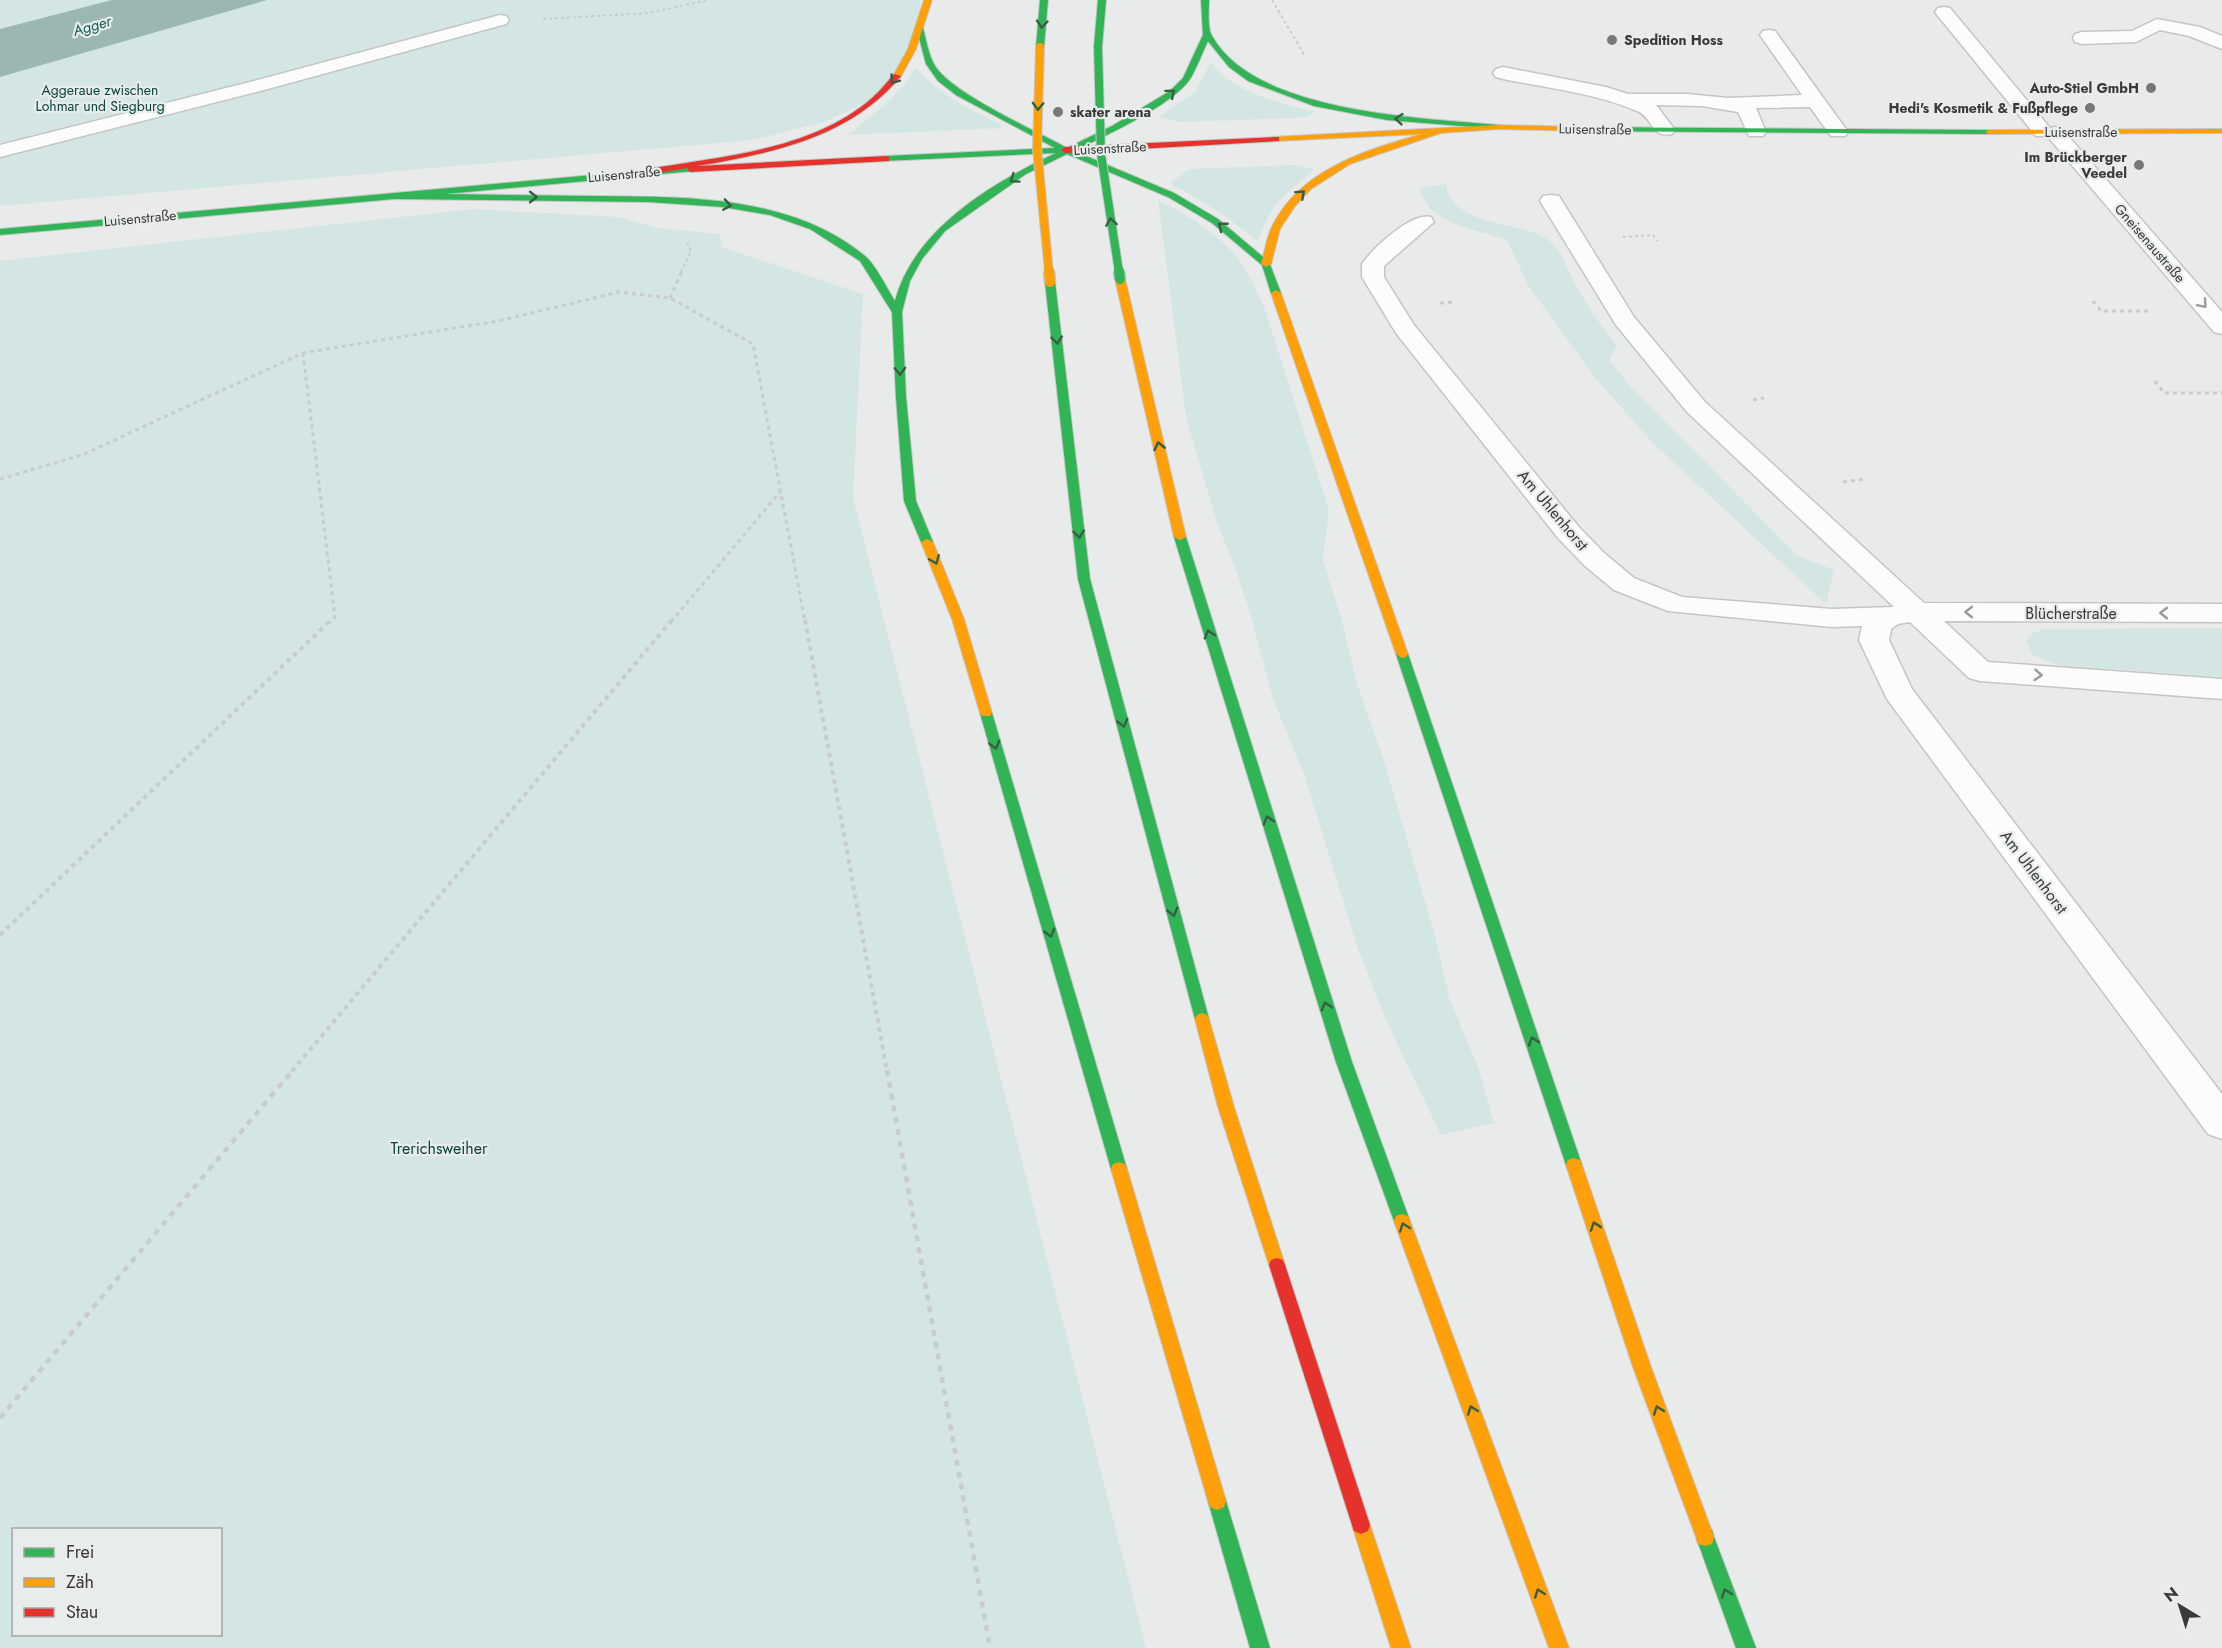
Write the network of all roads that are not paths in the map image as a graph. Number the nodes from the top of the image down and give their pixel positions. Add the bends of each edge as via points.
1 (928, 0) edge
2 (1044, 0) edge
3 (1102, 0) edge
4 (1205, 0) edge
5 (1944, 12) dead end
6 (500, 20) road end
7 (919, 28) junction
8 (1208, 35) junction
9 (1769, 35) dead end
10 (2082, 38) dead end
11 (2222, 44) edge
12 (1503, 73) dead end
13 (1627, 100) junction
14 (1817, 101) junction
15 (1731, 103) junction
16 (1499, 127) junction
17 (1665, 130) junction
18 (2222, 131) edge
19 (1437, 132) junction
20 (1756, 132) junction
21 (1839, 132) junction
22 (2049, 132) junction
23 (1065, 150) junction
24 (0, 152) edge
25 (653, 171) junction
26 (390, 196) junction
27 (1551, 201) dead end
28 (1422, 222) dead end
29 (0, 232) edge
30 (1266, 264) junction
31 (897, 312) junction
32 (2222, 327) edge
33 (2222, 613) edge
34 (1904, 614) junction
35 (2222, 689) edge
36 (2222, 1123) edge
37 (1260, 1648) edge
38 (1401, 1648) edge
39 (1559, 1648) edge
40 (1746, 1648) edge

1 - 7 main road
2 -> 38 main road, bridge via 1037,148 1084,579 1226,1107
39 -> 3 main road, bridge via 1344,1062 1184,554 1120,279 1101,154 1098,47
4 - 8 main road
5 - 22 street, Gneisenaustraße
6 - 24 street
7 - 23 main road via 930,64 941,78 959,93
7 -> 25 main road via 906,64 889,88 856,114 825,130 766,149
16 -> 8 main road via 1387,118 1317,104 1251,79 1232,64
23 -> 8 main road via 1115,128 1173,93 1186,79
9 - 14 street
10 - 11 street via 2136,36 2157,24 2194,31
12 - 13 street
13 - 15 street
13 - 17 street via 1648,108
14 - 15 street
14 - 21 street
15 - 20 street via 1746,108
16 - 17 main road, Luisenstraße
16 - 19 main road, Luisenstraße
17 - 20 main road, Luisenstraße
18 - 22 main road, Luisenstraße
19 - 23 main road, Luisenstraße
30 -> 19 main road via 1278,225 1292,202 1319,178 1349,162
20 - 21 main road, Luisenstraße
21 - 22 main road, Luisenstraße
22 -> 32 street, Gneisenaustraße
23 - 25 main road, Luisenstraße
30 -> 23 main road via 1215,221 1171,195
23 -> 31 main road via 1023,172 942,229 905,281
25 - 26 main road, Luisenstraße
26 - 29 main road, Luisenstraße
26 -> 31 main road via 648,199 723,204 772,213 813,227 863,259
27 - 34 street via 1624,320 1654,359
28 - 34 street, Am Uhlenhorst via 1373,264 1373,277 1404,328 1568,532 1624,584 1678,605 1832,618
40 -> 30 main road via 1642,1366 1443,772
31 -> 37 main road via 910,501 958,620
33 -> 34 street, Blücherstraße
34 -> 35 street via 1980,671
34 - 36 street, Am Uhlenhorst via 1877,625 1874,640 1898,692

